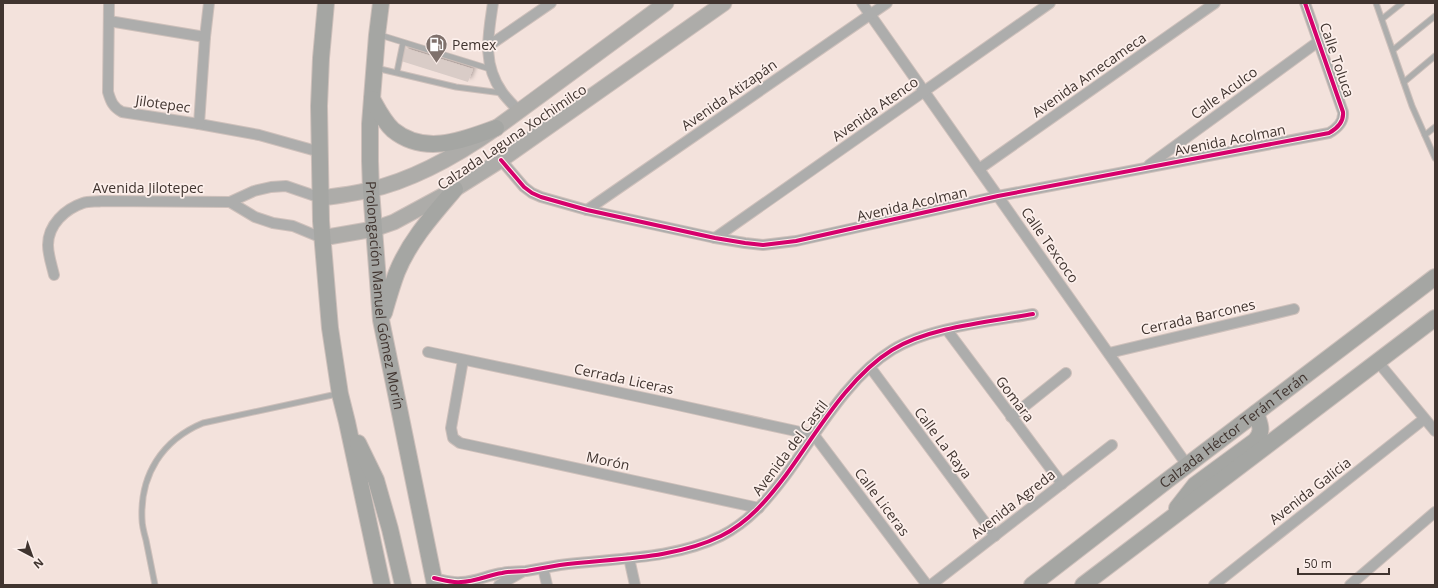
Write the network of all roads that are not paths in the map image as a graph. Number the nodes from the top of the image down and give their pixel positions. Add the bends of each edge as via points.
1 (109, 3) edge
2 (209, 3) edge
3 (326, 3) edge
4 (381, 3) edge
5 (493, 3) edge
6 (551, 3) edge
7 (666, 3) edge
8 (724, 3) edge
9 (862, 3) edge
10 (887, 3) edge
11 (1050, 3) edge
12 (1214, 3) edge
13 (1305, 3) edge
14 (1376, 3) edge
15 (1402, 3) edge
16 (870, 15) junction
17 (1435, 16) edge
18 (1382, 20) junction
19 (109, 21) junction
20 (377, 35) junction
21 (205, 37) junction
22 (1319, 41) junction
23 (403, 43) junction
24 (488, 47) junction
25 (1393, 50) junction
26 (1435, 56) edge
27 (375, 67) junction
28 (490, 69) junction
29 (396, 72) junction
30 (1404, 82) junction
31 (924, 92) junction
32 (502, 93) junction
33 (372, 99) junction
34 (518, 111) junction
35 (199, 124) junction
36 (1340, 124) joint
37 (1435, 127) edge
38 (496, 128) junction
39 (1425, 135) junction
40 (320, 152) junction
41 (1435, 158) edge
42 (501, 160) junction
43 (1146, 167) junction
44 (979, 169) junction
45 (371, 190) junction
46 (455, 190) junction
47 (998, 196) junction
48 (321, 198) junction
49 (230, 202) junction
50 (587, 210) junction
51 (374, 229) junction
52 (322, 238) junction
53 (715, 238) junction
54 (54, 275) dead end
55 (1435, 277) edge
56 (1294, 308) dead end
57 (1033, 314) dead end
58 (1435, 318) edge
59 (381, 320) junction
60 (947, 330) junction
61 (428, 352) dead end
62 (1109, 353) junction
63 (464, 360) junction
64 (1378, 362) junction
65 (870, 367) junction
66 (1066, 373) dead end
67 (340, 394) junction
68 (1256, 413) junction
69 (1011, 417) junction
70 (1424, 419) junction
71 (348, 422) junction
72 (1435, 431) edge
73 (814, 435) junction
74 (1112, 445) dead end
75 (1187, 465) junction
76 (1062, 484) junction
77 (759, 508) junction
78 (1435, 512) edge
79 (1167, 522) junction
80 (995, 536) junction
81 (629, 558) junction
82 (1063, 561) junction
83 (543, 568) junction
84 (524, 571) junction
85 (434, 581) edge
86 (156, 585) edge
87 (382, 585) edge
88 (403, 585) edge
89 (499, 585) edge
90 (547, 585) edge
91 (635, 585) edge
92 (927, 585) edge
93 (931, 585) edge
94 (1032, 585) edge
95 (1043, 585) edge
96 (1083, 585) edge
97 (1214, 585) edge
98 (1350, 585) edge

1 - 19 street
2 - 21 street
3 - 40 main road via 319,106
4 - 20 main road, Prolongación Manuel Gómez Morín
5 - 24 street
6 - 24 street
7 - 34 main road, Calzada Laguna Xochimilco
8 - 42 main road, Calzada Laguna Xochimilco
9 - 16 street, Calle Texcoco
10 - 16 street, Avenida Atizapán
11 - 31 street, Avenida Atenco
12 - 44 street, Avenida Amecameca
13 - 22 street, Calle Toluca
14 - 18 lane
15 - 18 lane
16 - 31 street, Calle Texcoco
16 - 50 street, Avenida Atizapán
17 - 25 lane
18 - 25 lane
19 - 21 street
19 - 35 street, Jilotepec via 108,92 110,102 115,108 122,112
20 - 23 lane
20 - 27 main road, Prolongación Manuel Gómez Morín
21 - 35 street
22 - 36 street, Calle Toluca via 1343,112
22 - 43 street, Calle Aculco
23 - 28 lane
23 - 29 lane
24 - 28 street
25 - 30 lane
26 - 30 lane
27 - 29 lane
27 - 33 main road, Prolongación Manuel Gómez Morín
28 - 32 street
29 - 32 lane via 456,87
30 - 39 lane
31 - 44 street, Calle Texcoco
31 - 53 street, Avenida Atenco
32 - 34 street
33 - 38 main road via 393,130 421,143 453,143
33 - 45 main road, Prolongación Manuel Gómez Morín
34 - 38 main road, Calzada Laguna Xochimilco
35 - 40 street, Jilotepec via 259,135
36 - 43 street, Avenida Acolman via 1329,133
37 - 39 lane
38 - 45 main road, Calzada Laguna Xochimilco via 449,158 399,181
39 - 41 lane
40 - 48 main road
42 - 46 main road, Calzada Laguna Xochimilco
42 - 50 street, Avenida Acolman via 532,193
43 - 47 street, Avenida Acolman
44 - 47 street, Calle Texcoco
45 - 48 main road, Calzada Laguna Xochimilco
45 - 51 main road, Prolongación Manuel Gómez Morín
46 - 51 main road, Calzada Laguna Xochimilco
46 - 59 main road via 410,246 397,272
47 - 53 street, Avenida Acolman via 796,241 763,245
47 - 62 street, Calle Texcoco
48 - 49 street, Avenida Jilotepec via 286,186 254,191
48 - 52 main road
49 - 52 street via 255,217 293,226
49 - 54 street, Avenida Jilotepec via 84,203 65,213 50,232 48,246
50 - 53 street, Avenida Acolman
51 - 52 main road, Calzada Laguna Xochimilco
51 - 59 main road, Prolongación Manuel Gómez Morín
52 - 67 main road via 330,328
55 - 68 main road, Calzada Héctor Terán Terán
56 - 62 street, Cerrada Barcones
57 - 60 street, Avenida del Castil
58 - 64 main road
59 - 85 main road, Prolongación Manuel Gómez Morín
60 - 65 street, Avenida del Castil via 908,341
60 - 69 street, Gomara
61 - 63 street, Cerrada Liceras
62 - 75 street, Calle Texcoco
63 - 73 street, Cerrada Liceras
63 - 77 street, Morón via 451,428 453,438 460,443
64 - 70 street
64 - 79 main road
65 - 73 street, Avenida del Castil
65 - 80 street, Calle La Raya
66 - 69 street
67 - 71 main road
67 - 86 lane via 203,423 188,429 176,438 160,455 148,477 142,498 142,521
68 - 75 main road, Calzada Héctor Terán Terán
68 - 79 main road via 1261,427 1255,441 1195,485
69 - 76 street, Gomara
70 - 72 street
70 - 97 street, Avenida Galicia
71 - 87 main road
71 - 88 main road via 376,480
73 - 77 street, Avenida del Castil
73 - 92 street, Calle Liceras
74 - 76 street, Avenida Agreda
75 - 82 main road, Calzada Héctor Terán Terán
76 - 80 street, Avenida Agreda
77 - 81 street, Avenida del Castil via 734,528 699,545 674,552
78 - 98 street
79 - 96 main road
80 - 93 street, Avenida Agreda
81 - 83 street, Avenida del Castil
81 - 91 street
82 - 94 main road, Calzada Héctor Terán Terán
82 - 95 main road
83 - 84 street, Avenida del Castil
83 - 90 street
84 - 85 street, Avenida del Castil via 500,573 463,582
84 - 89 street, Avenida del Castil

